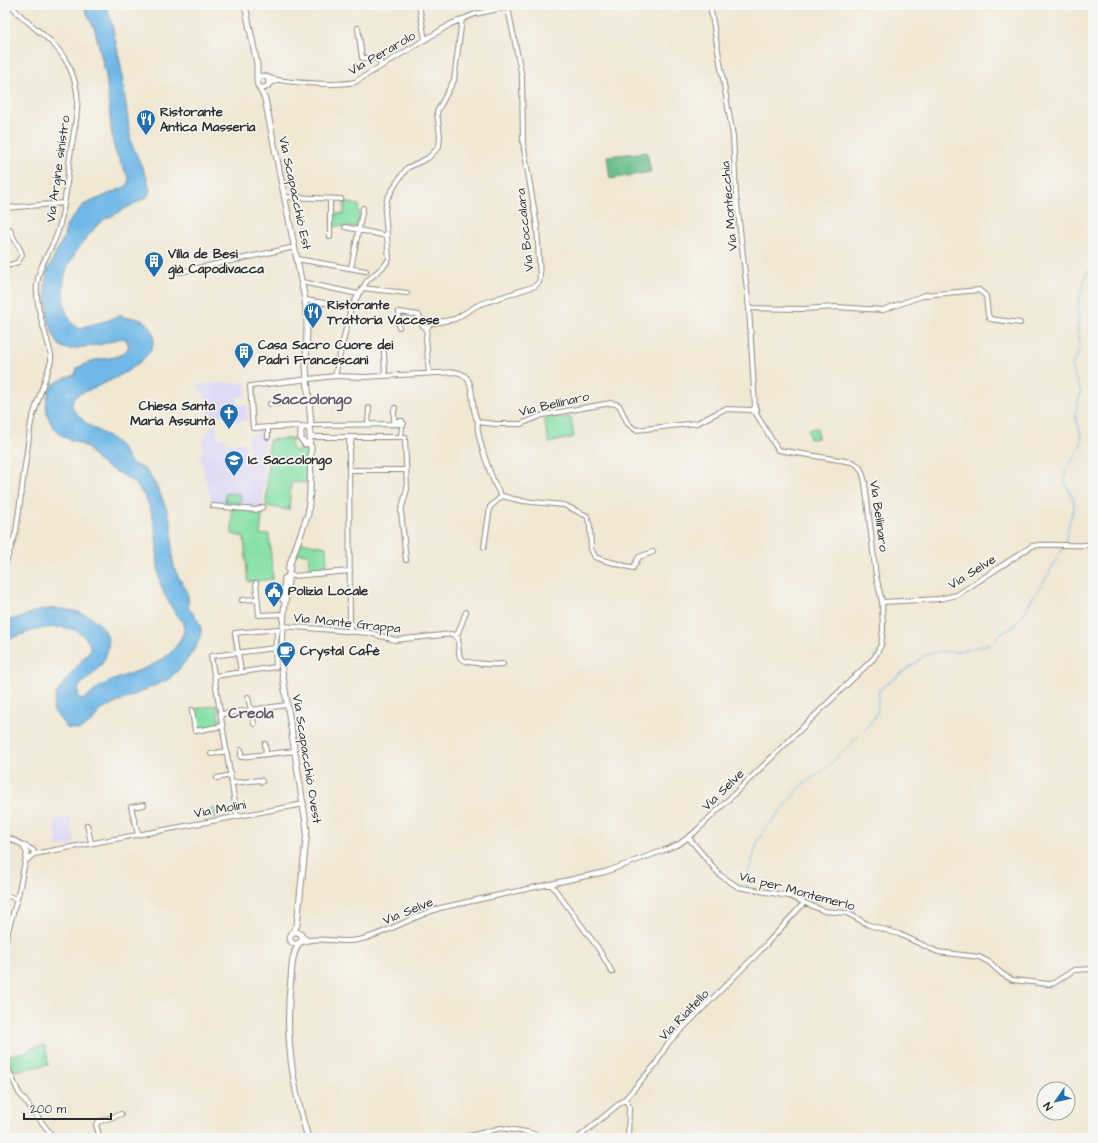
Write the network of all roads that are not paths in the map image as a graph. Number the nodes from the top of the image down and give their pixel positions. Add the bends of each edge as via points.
1 (11, 5) edge
2 (246, 5) edge
3 (419, 5) edge
4 (517, 5) edge
5 (710, 5) edge
6 (508, 8) junction
7 (462, 19) junction
8 (358, 28) dead end
9 (425, 40) junction
10 (257, 64) junction
11 (382, 65) junction
12 (266, 77) junction
13 (257, 80) junction
14 (277, 80) junction
15 (268, 86) junction
16 (259, 87) junction
17 (265, 99) junction
18 (285, 198) junction
19 (330, 199) junction
20 (341, 199) dead end
21 (64, 203) junction
22 (5, 208) edge
23 (363, 208) dead end
24 (5, 222) edge
25 (5, 227) edge
26 (345, 227) dead end
27 (358, 230) junction
28 (387, 236) junction
29 (330, 237) dead end
30 (295, 247) junction
31 (298, 259) junction
32 (5, 268) edge
33 (351, 268) junction
34 (366, 271) dead end
35 (180, 272) dead end
36 (302, 282) junction
37 (362, 288) junction
38 (407, 293) dead end
39 (358, 294) junction
40 (305, 300) junction
41 (351, 307) junction
42 (749, 308) junction
43 (1020, 323) dead end
44 (399, 327) dead end
45 (427, 328) junction
46 (384, 352) dead end
47 (429, 373) junction
48 (335, 376) junction
49 (385, 376) junction
50 (307, 380) junction
51 (310, 401) junction
52 (270, 404) dead end
53 (369, 408) dead end
54 (395, 408) dead end
55 (754, 410) junction
56 (478, 422) junction
57 (394, 423) junction
58 (368, 426) junction
59 (268, 427) junction
60 (310, 427) junction
61 (302, 428) junction
62 (268, 437) dead end
63 (311, 437) junction
64 (401, 437) junction
65 (343, 438) junction
66 (350, 438) junction
67 (309, 443) junction
68 (348, 443) junction
69 (350, 452) junction
70 (349, 470) junction
71 (406, 470) junction
72 (502, 496) junction
73 (213, 506) dead end
74 (263, 506) dead end
75 (1093, 544) edge
76 (484, 547) dead end
77 (654, 552) dead end
78 (406, 560) dead end
79 (5, 565) edge
80 (290, 566) junction
81 (350, 571) junction
82 (288, 575) junction
83 (256, 583) dead end
84 (257, 599) junction
85 (242, 600) dead end
86 (882, 602) junction
87 (284, 612) junction
88 (466, 612) dead end
89 (284, 623) junction
90 (350, 632) junction
91 (455, 635) junction
92 (279, 638) junction
93 (275, 648) junction
94 (238, 652) junction
95 (278, 658) junction
96 (503, 664) dead end
97 (241, 672) junction
98 (214, 676) junction
99 (248, 697) dead end
100 (287, 705) junction
101 (192, 710) dead end
102 (251, 710) junction
103 (221, 714) junction
104 (254, 724) dead end
105 (223, 726) junction
106 (265, 744) dead end
107 (241, 750) dead end
108 (227, 751) junction
109 (295, 751) junction
110 (211, 754) dead end
111 (266, 754) junction
112 (231, 776) junction
113 (217, 778) dead end
114 (262, 782) dead end
115 (232, 783) junction
116 (304, 804) junction
117 (144, 805) dead end
118 (237, 816) junction
119 (87, 825) dead end
120 (138, 834) junction
121 (5, 836) edge
122 (688, 837) junction
123 (91, 842) junction
124 (31, 852) junction
125 (551, 884) junction
126 (5, 895) edge
127 (17, 899) junction
128 (804, 903) junction
129 (297, 924) junction
130 (292, 933) junction
131 (300, 935) junction
132 (308, 940) junction
133 (5, 942) edge
134 (291, 942) junction
135 (299, 943) junction
136 (293, 954) junction
137 (1093, 969) edge
138 (612, 972) dead end
139 (5, 1062) edge
140 (624, 1099) junction
141 (121, 1114) dead end
142 (54, 1138) edge
143 (100, 1138) edge
144 (308, 1138) edge
145 (462, 1138) edge
146 (547, 1138) edge
147 (578, 1138) edge
148 (628, 1138) edge

1 - 21 street, Via Argine sinistro via 61,52 75,82 76,113
2 - 10 main road, Via Scapacchiò Est
3 - 9 street, Via Perarolo
4 - 6 street, Via Perarolo
5 - 42 street, Via Montecchia via 732,130 736,195
6 - 7 street, Via Perarolo
6 - 45 street, Via Boccalara via 522,77 522,134 537,226 539,282 478,305 455,319 434,323
7 - 9 street, Via Perarolo
7 - 28 street via 454,80 437,112 439,147 428,158 407,168 389,195 385,211
8 - 11 street via 362,58 377,58
9 - 11 street, Via Perarolo
10 - 12 main road, Via Scapacchiò Est
10 - 13 main road, Via Scapacchiò Est
11 - 14 street, Via Perarolo via 349,83
12 - 13 main road via 260,76
12 - 14 street, Via Perarolo
12 - 15 main road, Via Scapacchiò Est
13 - 16 main road, Via Scapacchiò Est
14 - 15 street
15 - 16 main road
15 - 17 main road, Via Scapacchiò Est
16 - 17 main road, Via Scapacchiò Est
17 - 18 main road, Via Scapacchiò Est
18 - 19 street
18 - 30 main road, Via Scapacchiò Est
19 - 20 street
19 - 29 street
21 - 22 street
21 - 79 street, Via Argine sinistro via 56,238 42,264 37,283 39,309 51,361 33,416 16,532
23 - 27 street
24 - 25 street
25 - 32 street via 10,229 21,248 22,255 18,262
26 - 27 street
27 - 28 street
27 - 33 street
28 - 37 street via 388,261
30 - 31 main road, Via Scapacchiò Est
30 - 35 street
31 - 33 street
31 - 36 main road, Via Scapacchiò Est
33 - 34 street
36 - 39 street
36 - 40 main road, Via Scapacchiò Est
37 - 38 street
37 - 39 street
39 - 41 street
40 - 41 street
40 - 50 main road, Via Scapacchiò Est
41 - 48 street
42 - 43 street via 883,310 925,295 979,290 986,296 990,319
42 - 55 street, Via Montecchia
44 - 45 street via 398,312 419,315 422,325
45 - 47 street
46 - 49 street
47 - 49 street
47 - 56 street via 456,372 468,378
48 - 49 street
48 - 50 street
50 - 51 main road, Via Scapacchiò Est
50 - 59 street via 250,386 253,428
51 - 52 street
51 - 60 main road, Via Scapacchiò Est
53 - 58 street
54 - 57 street
55 - 56 street, Via Bellinaro via 726,410 697,423 640,430 632,429 619,405 612,403 544,415 521,424
55 - 86 street, Via Bellinaro via 778,450 846,461 860,466 865,483 876,576
56 - 72 street via 485,457 495,486
57 - 58 street
57 - 64 street via 402,426
58 - 60 street
59 - 61 street
59 - 62 street
60 - 61 main road
60 - 63 main road, Via Scapacchiò Est
61 - 67 main road via 302,442
63 - 65 street
63 - 67 main road, Via Scapacchiò Est
64 - 66 street
64 - 71 street via 406,440
65 - 66 street
65 - 68 street
66 - 68 street
66 - 69 street
67 - 80 main road via 311,451 308,511
68 - 69 street
69 - 70 street
70 - 71 street
70 - 81 street
71 - 78 street via 408,488 401,511
72 - 76 street via 490,507
72 - 77 street via 522,501 564,505 587,516 591,550 598,558 633,568 639,556
73 - 74 street via 256,510
75 - 86 street, Via Selve via 1040,545 1027,549 963,593 951,597
80 - 82 main road
80 - 87 main road via 283,589
81 - 82 street
81 - 90 street
82 - 87 main road
83 - 84 street
84 - 85 street
84 - 87 street via 259,615
86 - 122 street, Via Selve via 882,639 874,658
87 - 89 main road, Via Scapacchiò Ovest
88 - 91 street
89 - 90 street, Via Monte Grappa
89 - 92 main road, Via Scapacchiò Ovest
90 - 91 street, Via Monte Grappa via 370,633 401,640 430,635
91 - 96 street via 463,661
92 - 93 street
92 - 94 street via 277,629 235,633
92 - 95 main road, Via Scapacchiò Ovest
93 - 94 street
93 - 95 street
94 - 97 street
94 - 98 street via 211,656
95 - 97 street via 276,667
95 - 100 main road, Via Scapacchiò Ovest
97 - 98 street
98 - 103 street
99 - 102 street
100 - 102 street
100 - 109 main road, Via Scapacchiò Ovest
101 - 105 street via 195,731
102 - 103 street
102 - 104 street
103 - 105 street
105 - 108 street
106 - 111 street
107 - 111 street via 241,757
108 - 110 street
108 - 112 street
109 - 111 street
109 - 116 main road, Via Scapacchiò Ovest
112 - 113 street
112 - 115 street
114 - 115 street via 261,780
115 - 118 street
116 - 118 street, Via Molini
116 - 129 main road, Via Scapacchiò Ovest via 307,835
117 - 120 street via 131,807
118 - 120 street, Via Molini
119 - 123 street
120 - 123 street, Via Molini
121 - 124 street
122 - 125 street, Via Selve via 662,851 617,868
122 - 128 street, Via per Montemerlo via 720,875 732,885 744,890 789,896
123 - 124 street, Via Molini
124 - 127 street
125 - 132 street, Via Selve via 440,908 360,940
125 - 138 street via 602,954
126 - 127 street
127 - 133 street
128 - 137 street, Via per Montemerlo via 824,911 847,913 869,925 899,934 938,952 979,957 1007,978 1017,981 1049,984 1074,970
128 - 140 street, Via Rialtello via 668,1043 655,1065
129 - 130 main road, Via Scapacchiò Ovest
129 - 131 main road, Via Scapacchiò Ovest
130 - 131 main road
130 - 134 main road, Via Scapacchiò Ovest
131 - 132 street, Via Selve
131 - 135 main road, Via Scapacchiò Ovest
132 - 135 street, Via Selve
134 - 135 main road
134 - 136 main road, Via Scapacchiò Ovest
135 - 136 main road, Via Scapacchiò Ovest
136 - 144 main road, Via Scapacchiò Ovest via 287,1008 288,1035
139 - 142 street via 19,1093
140 - 147 street, Via Rialtello
140 - 148 street via 629,1106
141 - 143 street via 98,1122 96,1125
145 - 146 street via 501,1128

